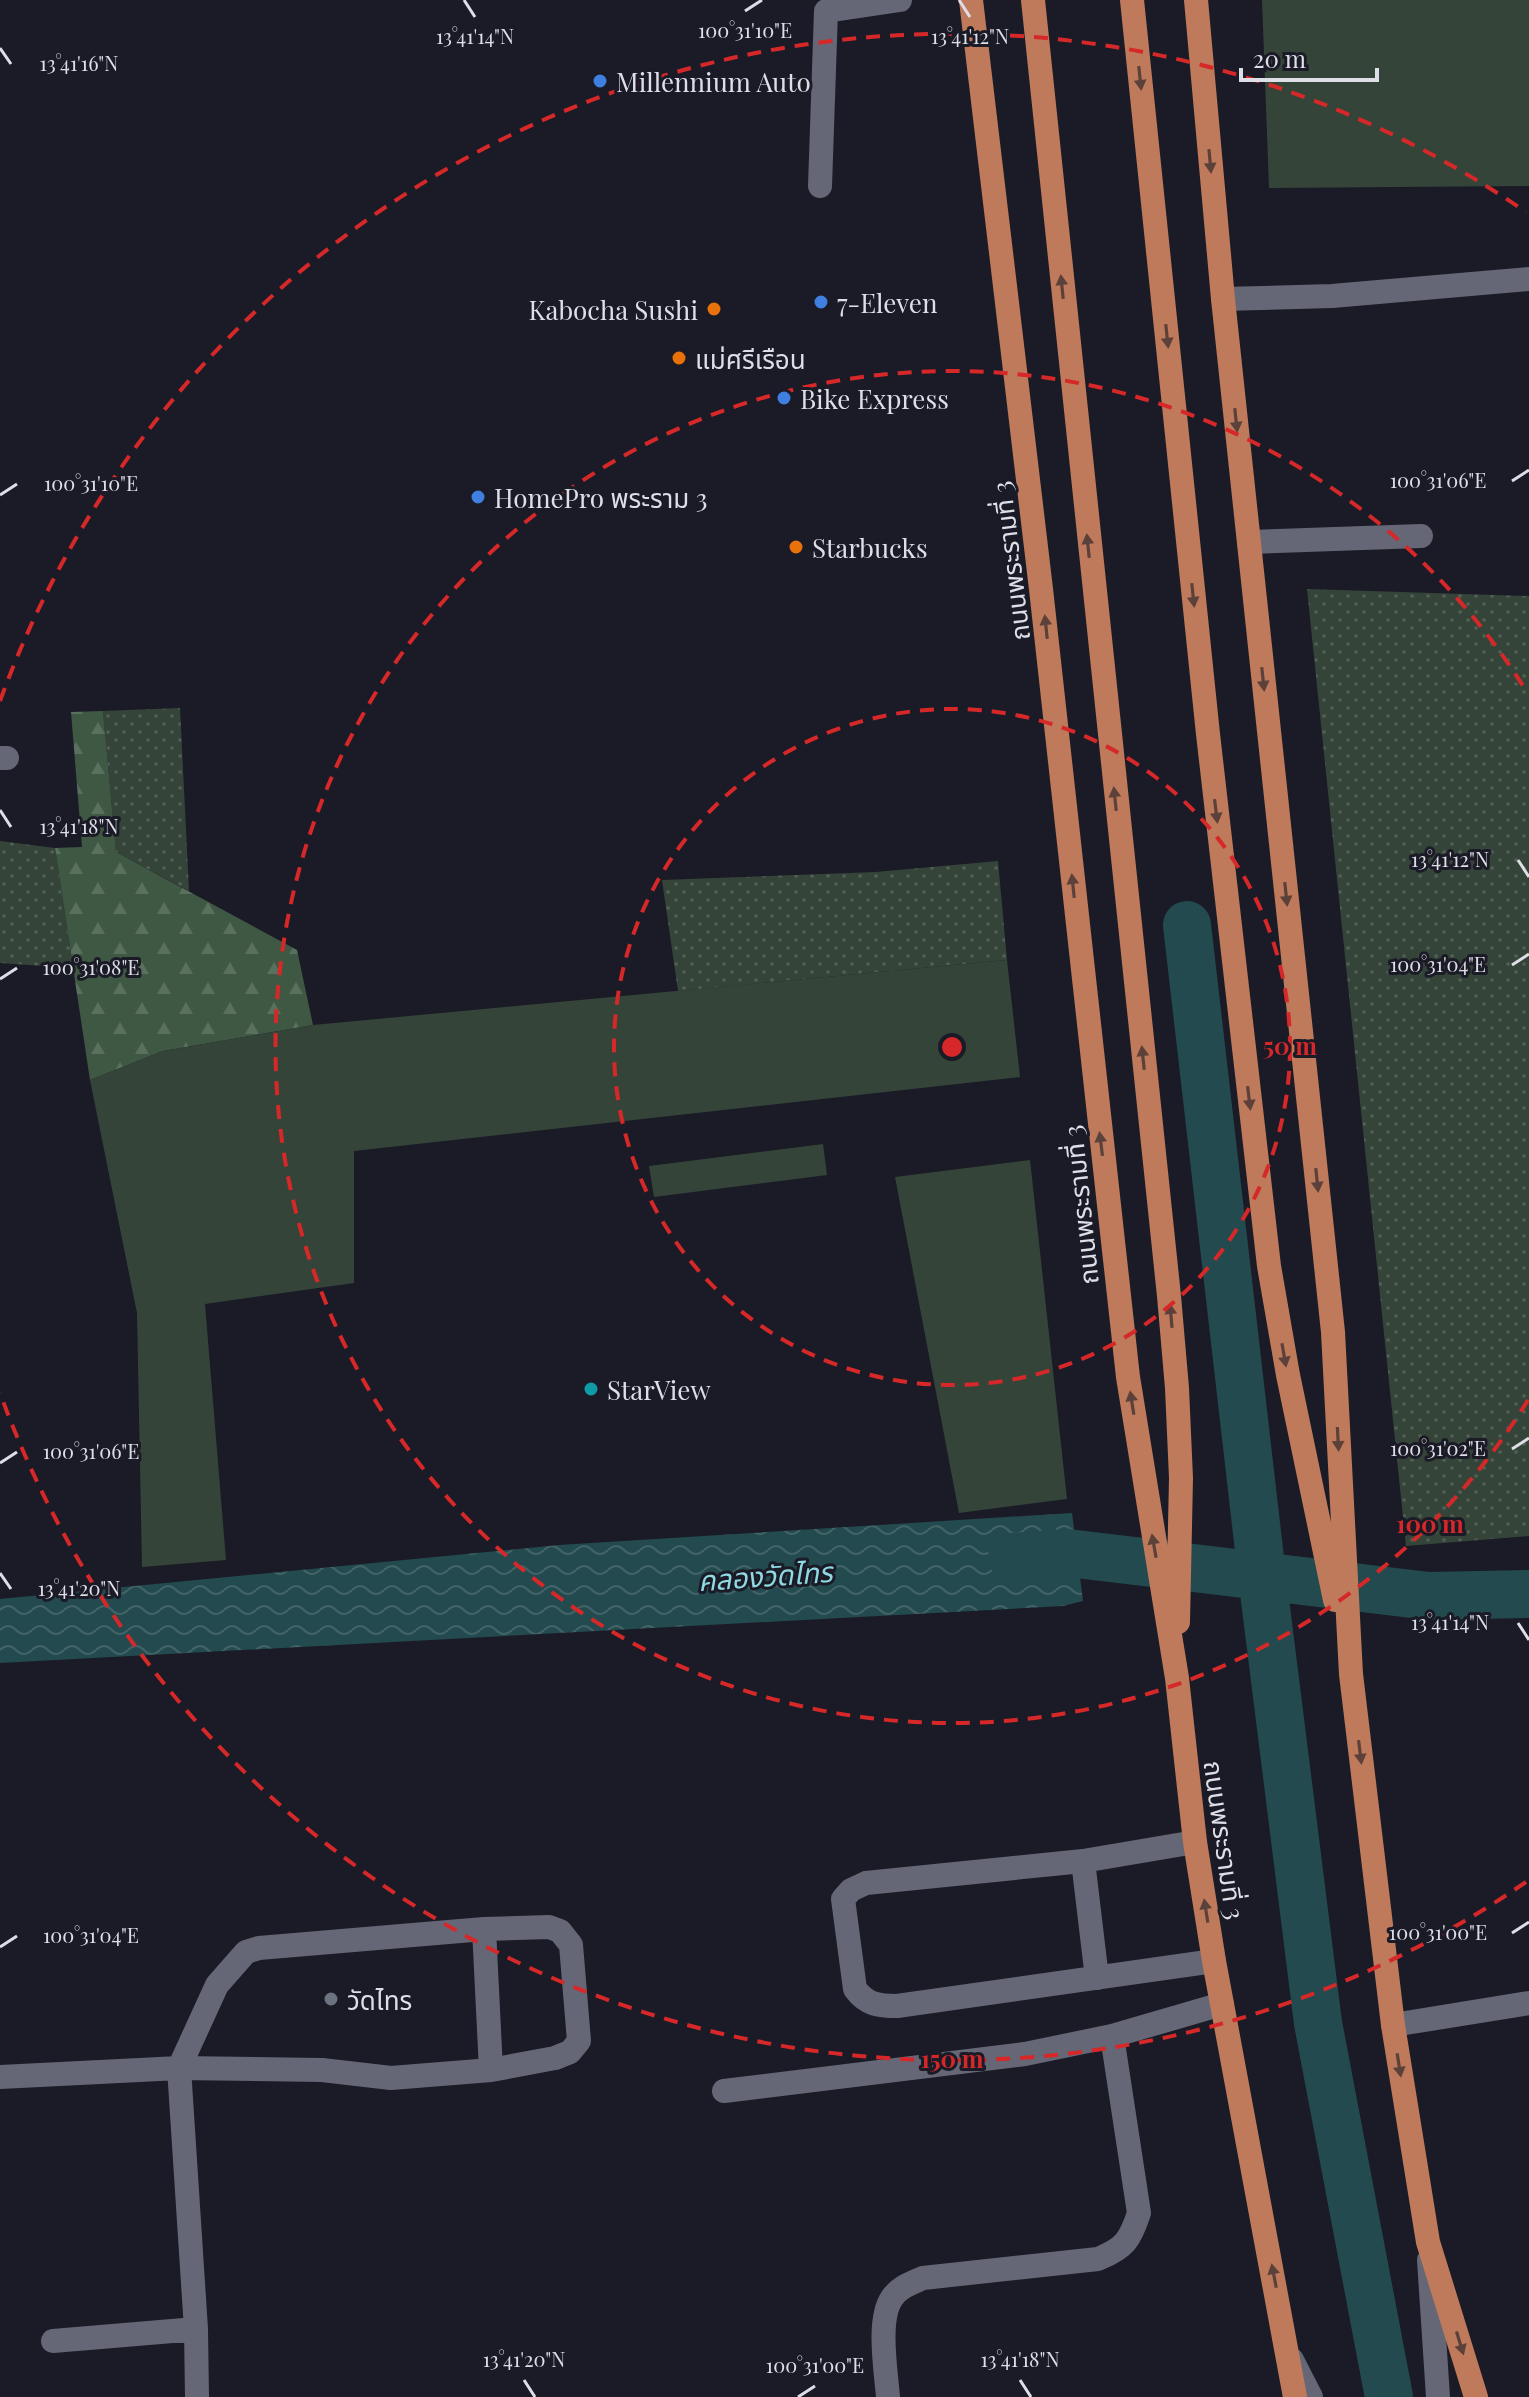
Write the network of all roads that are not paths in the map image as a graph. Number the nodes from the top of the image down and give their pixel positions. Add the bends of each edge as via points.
1 (900, 0) edge
2 (971, 0) edge
3 (1033, 0) edge
4 (1132, 0) edge
5 (1196, 0) edge
6 (826, 5) edge
7 (820, 186) dead end
8 (1529, 279) edge
9 (1223, 299) junction
10 (1421, 536) dead end
11 (1249, 542) junction
12 (1351, 1674) junction
13 (1177, 1678) junction
14 (1195, 1842) junction
15 (1083, 1861) junction
16 (484, 1929) junction
17 (1214, 1961) junction
18 (1097, 1978) junction
19 (1529, 2003) edge
20 (1222, 2004) junction
21 (1393, 2025) junction
22 (1112, 2036) junction
23 (179, 2068) junction
24 (491, 2070) junction
25 (0, 2077) edge
26 (724, 2091) dead end
27 (1428, 2242) junction
28 (196, 2329) junction
29 (53, 2341) dead end
30 (1288, 2353) junction
31 (197, 2397) edge
32 (888, 2397) edge
33 (1295, 2397) edge
34 (1311, 2397) edge
35 (1438, 2397) edge
36 (1476, 2397) edge

1 - 6 lane
13 -> 2 main road, ถนนพระรามที่ 3 via 1126,1361
13 -> 3 main road via 1177,1388
4 -> 12 main road via 1269,1266
5 -> 9 main road
6 - 7 lane
8 - 9 lane via 1332,296
9 -> 11 main road
10 - 11 lane
11 -> 12 main road via 1333,1332
12 -> 21 main road
13 - 14 main road, ถนนพระรามที่ 3
14 - 15 lane
17 -> 14 main road, ถนนพระรามที่ 3
15 - 18 lane
15 - 18 lane via 866,1883 843,1899 843,1912 855,1989 876,2006
16 - 23 lane via 246,1952 217,1985
16 - 24 lane
16 - 24 lane via 549,1927 567,1937 579,2041 555,2058
17 - 18 lane
17 - 20 main road, ถนนพระรามที่ 3
19 - 21 lane
20 - 22 lane
30 -> 20 main road, ถนนพระรามที่ 3
21 -> 27 main road
22 - 26 lane via 1025,2054
22 - 32 lane via 1139,2213 1133,2233 1120,2249 1098,2259 923,2278 905,2286 892,2298 884,2317
23 - 24 lane via 322,2070 391,2078
23 - 25 lane
23 - 28 lane
27 - 35 lane
27 -> 36 main road
28 - 29 lane
28 - 31 lane
30 - 33 main road, ถนนพระรามที่ 3
30 - 34 lane

